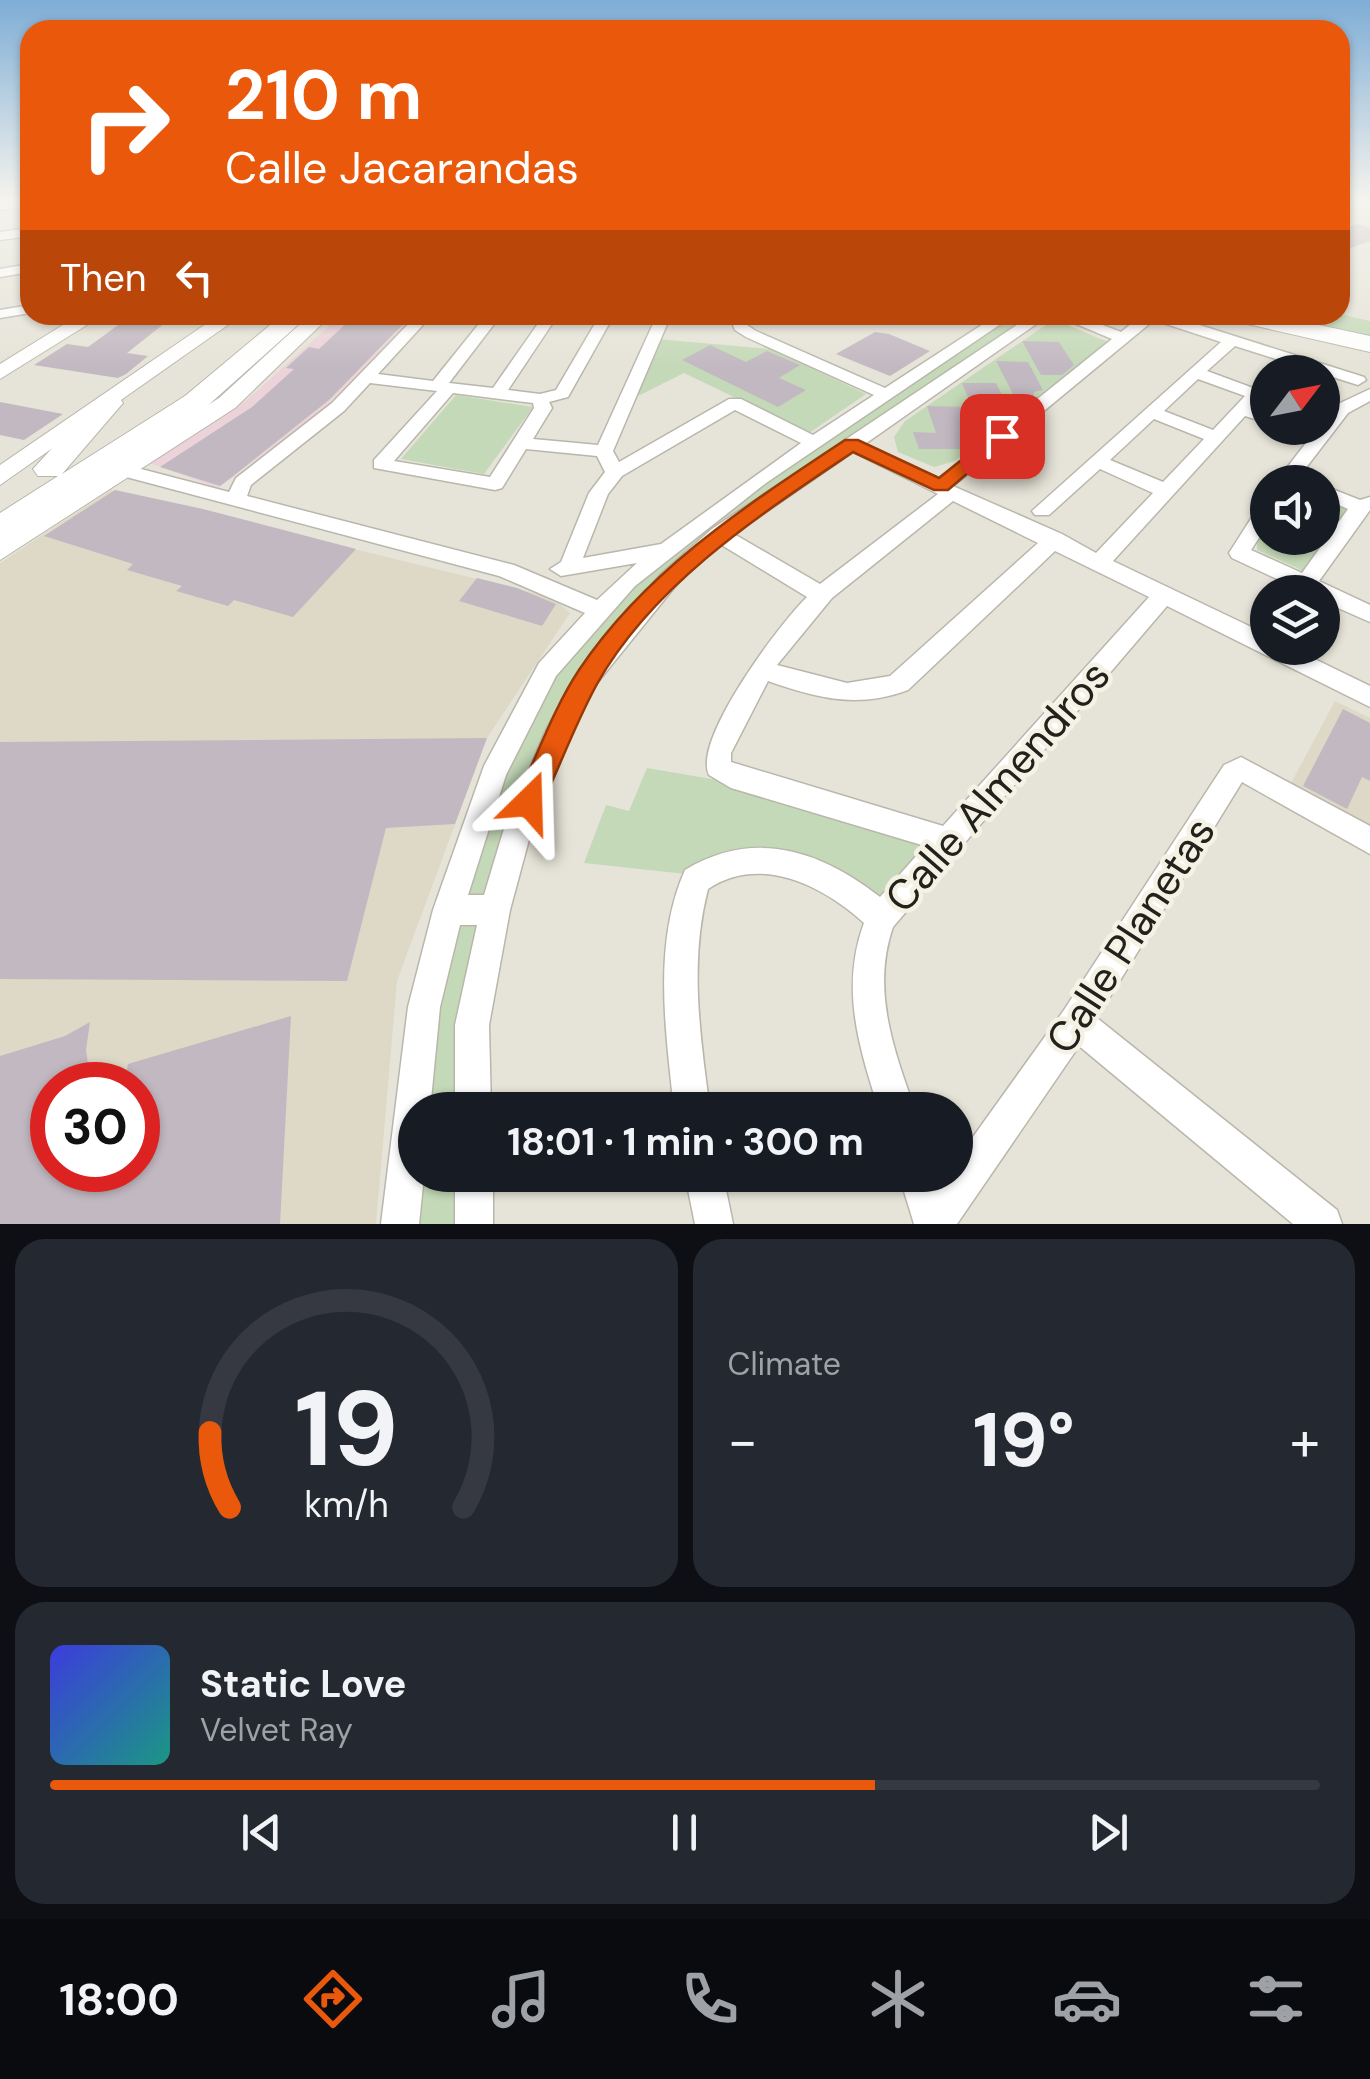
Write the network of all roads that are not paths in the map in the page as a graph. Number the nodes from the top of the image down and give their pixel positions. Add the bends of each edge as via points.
1 (62, 325) edge
2 (77, 325) edge
3 (218, 325) edge
4 (258, 325) edge
5 (285, 325) edge
6 (311, 325) edge
7 (416, 325) edge
8 (487, 325) edge
9 (543, 325) edge
10 (600, 325) edge
11 (660, 325) edge
12 (739, 325) edge
13 (992, 325) edge
14 (1027, 325) edge
15 (1089, 325) edge
16 (1140, 325) edge
17 (1235, 328) edge
18 (1124, 338) junction
19 (1370, 344) edge
20 (0, 362) edge
21 (0, 373) edge
22 (1196, 373) junction
23 (369, 378) junction
24 (444, 387) junction
25 (1364, 387) edge
26 (1250, 389) edge
27 (498, 392) junction
28 (885, 394) junction
29 (540, 399) junction
30 (1250, 400) edge
31 (109, 402) junction
32 (1152, 412) junction
33 (1340, 412) edge
34 (1215, 438) junction
35 (522, 442) junction
36 (813, 442) junction
37 (852, 444) junction
38 (604, 452) junction
39 (1098, 460) junction
40 (773, 468) junction
41 (49, 469) junction
42 (122, 470) junction
43 (615, 472) junction
44 (0, 477) edge
45 (794, 481) junction
46 (947, 489) junction
47 (1166, 490) junction
48 (1340, 497) edge
49 (241, 503) junction
50 (1365, 505) edge
51 (1042, 512) dead end
52 (8, 513) edge
53 (719, 534) junction
54 (1250, 535) edge
55 (1056, 539) junction
56 (0, 551) edge
57 (666, 551) junction
58 (1100, 562) junction
59 (570, 565) junction
60 (506, 570) junction
61 (1286, 575) edge
62 (1313, 575) edge
63 (1164, 594) junction
64 (821, 595) junction
65 (1340, 600) edge
66 (598, 609) junction
67 (1370, 614) edge
68 (1250, 636) edge
69 (1307, 665) edge
70 (761, 668) junction
71 (546, 670) junction
72 (588, 677) junction
73 (1370, 697) edge
74 (951, 841) junction
75 (1370, 841) edge
76 (448, 910) junction
77 (495, 910) junction
78 (881, 918) junction
79 (1076, 1022) junction
80 (473, 1092) edge
81 (690, 1092) edge
82 (891, 1092) edge
83 (474, 1192) edge
84 (707, 1192) edge
85 (924, 1192) edge
86 (400, 1224) edge
87 (474, 1224) edge
88 (714, 1224) edge
89 (934, 1224) edge
90 (1323, 1224) edge

1 - 20 street
2 - 21 street
3 - 31 street
4 - 41 main road via 186,386
5 - 52 main road via 195,402
6 - 42 street via 227,402
7 - 23 street
8 - 24 street
9 - 27 street
10 - 29 street via 562,393
11 - 38 street
12 - 28 street
13 - 28 street
14 - 37 street
15 - 18 street
16 - 18 street
17 - 19 main road
17 - 22 street
17 - 25 street
18 - 46 street
22 - 26 street
22 - 32 street
23 - 24 street
23 - 49 street via 243,482
24 - 27 street
24 - 35 street via 381,464 495,484
25 - 33 street
27 - 29 street
28 - 36 street
29 - 35 street via 543,408
30 - 34 street
31 - 41 main road
31 - 44 street
32 - 34 street
32 - 39 street
34 - 47 street
35 - 38 street
36 - 40 street
36 - 43 street via 735,403
37 - 45 street
37 - 46 street
38 - 43 street
39 - 47 street
39 - 51 street
40 - 45 street
40 - 57 street
41 - 52 main road
42 - 49 street
42 - 52 main road
42 - 56 street
43 - 59 street via 598,494
45 - 53 street
46 - 55 street
46 - 64 street
47 - 58 street
48 - 50 street
49 - 60 street
50 - 62 street
53 - 64 street
53 - 72 street via 656,594
54 - 61 street via 1238,553
55 - 58 street
55 - 70 street via 899,683 880,692 838,692
57 - 59 street
57 - 66 street
58 - 63 street
59 - 60 street
60 - 66 street
63 - 68 street
63 - 74 street, Calle Almendros
64 - 70 street
65 - 67 street
66 - 71 street
69 - 73 street
70 - 74 street via 718,753 718,767
71 - 72 street
71 - 76 street via 492,774
72 - 77 street via 517,832
74 - 78 street, Calle Almendros
75 - 79 street, Calle Planetas via 1241,768
76 - 77 street
76 - 86 street via 424,1008
77 - 80 street via 472,1025
78 - 81 street via 837,883 769,860 724,863 695,880 679,1000
78 - 82 street, Calle Almendros via 864,976 866,1013
79 - 89 street, Calle Planetas
79 - 90 street
83 - 87 street
84 - 88 street
85 - 89 street

